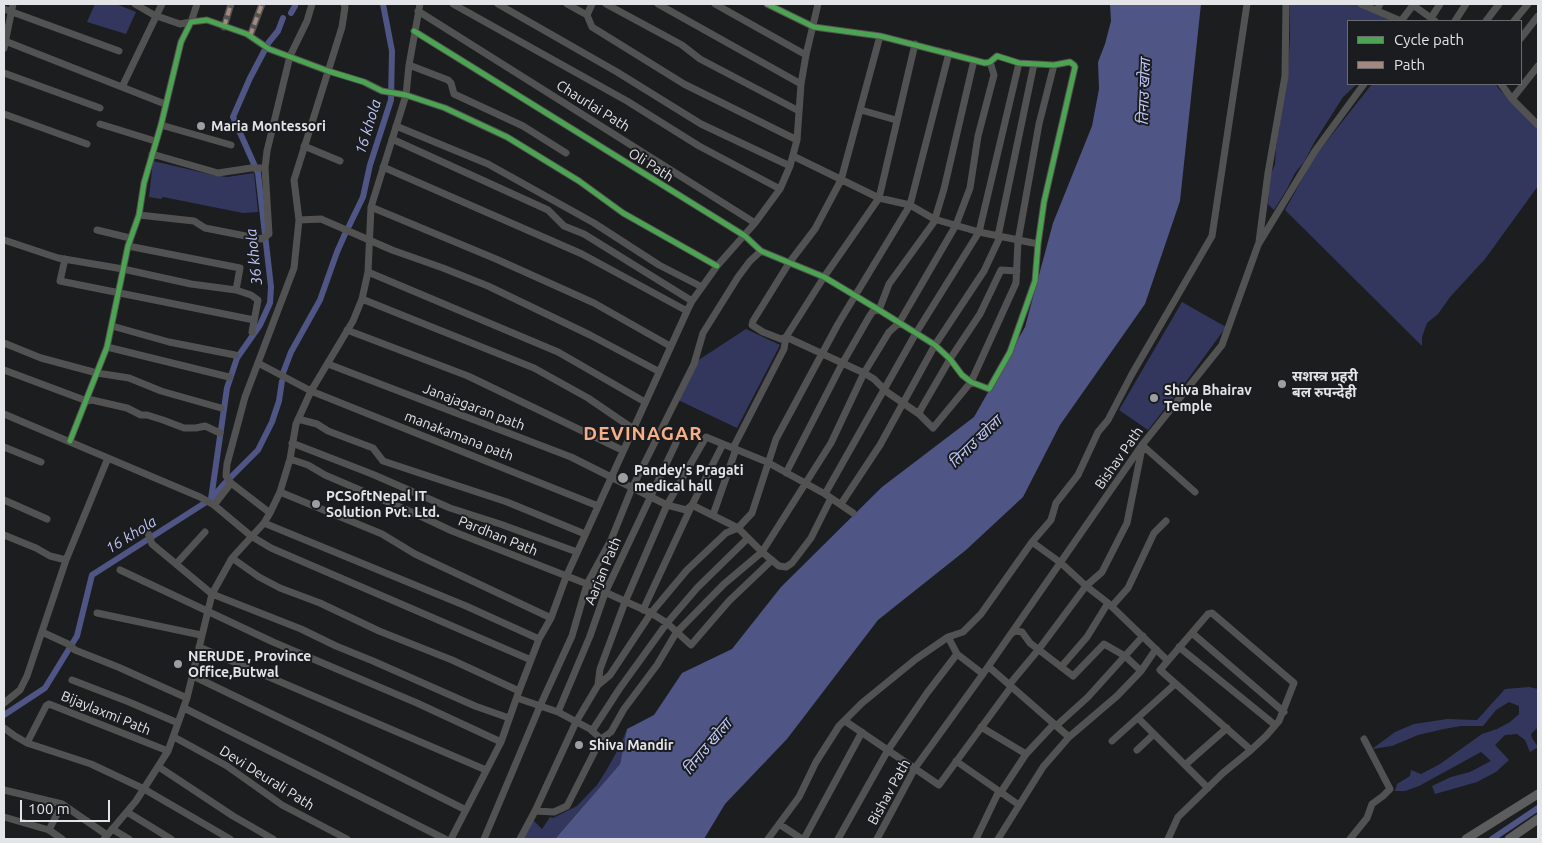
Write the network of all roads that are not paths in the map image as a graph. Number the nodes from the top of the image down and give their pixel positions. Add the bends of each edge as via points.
1 (135, 4) edge
2 (162, 4) edge
3 (197, 4) edge
4 (231, 4) edge
5 (262, 4) edge
6 (312, 4) edge
7 (344, 4) edge
8 (453, 4) edge
9 (498, 4) edge
10 (567, 4) edge
11 (592, 4) edge
12 (606, 4) edge
13 (658, 4) edge
14 (715, 4) edge
15 (767, 4) edge
16 (818, 4) edge
17 (1247, 4) edge
18 (1286, 4) edge
19 (1361, 4) edge
20 (1413, 4) edge
21 (1440, 4) edge
22 (1466, 4) edge
23 (1500, 4) edge
24 (1528, 4) edge
25 (1378, 7) edge
26 (12, 8) edge
27 (419, 8) edge
28 (4, 9) edge
29 (587, 15) junction
30 (157, 16) junction
31 (1538, 16) edge
32 (1399, 20) edge
33 (1402, 20) edge
34 (1433, 20) edge
35 (1456, 20) edge
36 (1487, 20) edge
37 (1515, 20) edge
38 (191, 22) junction
39 (224, 27) junction
40 (814, 27) junction
41 (414, 31) junction
42 (250, 36) junction
43 (880, 36) junction
44 (1522, 37) edge
45 (4, 44) edge
46 (915, 44) junction
47 (119, 51) dead end
48 (949, 53) junction
49 (806, 55) junction
50 (290, 56) junction
51 (974, 60) junction
52 (990, 62) junction
53 (1019, 63) junction
54 (1034, 64) junction
55 (409, 65) junction
56 (1054, 65) junction
57 (1538, 66) edge
58 (328, 71) junction
59 (4, 73) edge
60 (801, 84) junction
61 (1363, 85) edge
62 (1502, 85) edge
63 (122, 87) junction
64 (402, 95) junction
65 (1512, 99) junction
66 (165, 104) junction
67 (100, 108) dead end
68 (861, 110) junction
69 (800, 111) junction
70 (4, 114) edge
71 (896, 120) junction
72 (1538, 123) edge
73 (100, 124) dead end
74 (161, 125) junction
75 (396, 126) junction
76 (392, 139) junction
77 (797, 140) junction
78 (155, 141) junction
79 (87, 144) dead end
80 (231, 145) dead end
81 (304, 146) junction
82 (566, 153) dead end
83 (152, 154) junction
84 (793, 156) junction
85 (340, 161) dead end
86 (790, 166) junction
87 (383, 167) junction
88 (265, 168) junction
89 (842, 180) junction
90 (780, 189) junction
91 (879, 198) junction
92 (910, 205) junction
93 (371, 207) junction
94 (139, 214) junction
95 (934, 219) junction
96 (300, 220) junction
97 (756, 223) junction
98 (956, 224) junction
99 (98, 230) dead end
100 (978, 232) junction
101 (745, 236) junction
102 (999, 237) junction
103 (130, 238) junction
104 (370, 239) junction
105 (4, 240) edge
106 (1018, 241) junction
107 (1038, 244) junction
108 (1258, 245) junction
109 (128, 246) junction
110 (760, 251) junction
111 (65, 259) junction
112 (789, 263) junction
113 (718, 266) junction
114 (123, 269) junction
115 (1017, 271) junction
116 (368, 272) junction
117 (824, 277) junction
118 (702, 288) junction
119 (236, 290) junction
120 (119, 292) junction
121 (856, 296) junction
122 (362, 299) junction
123 (692, 301) junction
124 (879, 310) junction
125 (686, 312) junction
126 (254, 320) junction
127 (899, 323) junction
128 (112, 326) junction
129 (347, 330) junction
130 (252, 332) dead end
131 (916, 333) junction
132 (786, 337) junction
133 (4, 343) edge
134 (935, 345) junction
135 (670, 346) junction
136 (107, 347) junction
137 (235, 355) dead end
138 (821, 355) junction
139 (950, 359) junction
140 (258, 363) junction
141 (328, 364) junction
142 (842, 364) junction
143 (4, 370) edge
144 (658, 371) junction
145 (96, 373) junction
146 (864, 374) junction
147 (229, 377) dead end
148 (971, 382) junction
149 (885, 389) junction
150 (311, 391) junction
151 (87, 401) junction
152 (645, 402) junction
153 (903, 403) junction
154 (221, 408) dead end
155 (4, 414) edge
156 (919, 414) junction
157 (298, 419) junction
158 (632, 428) junction
159 (220, 433) dead end
160 (70, 442) junction
161 (292, 443) junction
162 (676, 443) dead end
163 (723, 444) junction
164 (1142, 445) junction
165 (4, 447) edge
166 (735, 449) junction
167 (622, 450) junction
168 (108, 458) junction
169 (290, 459) junction
170 (41, 462) dead end
171 (767, 462) junction
172 (786, 473) junction
173 (610, 478) junction
174 (231, 483) junction
175 (805, 483) junction
176 (632, 488) junction
177 (280, 492) junction
178 (1195, 492) dead end
179 (828, 496) junction
180 (651, 497) junction
181 (4, 500) edge
182 (213, 504) junction
183 (841, 504) junction
184 (667, 505) junction
185 (692, 505) junction
186 (598, 506) junction
187 (853, 513) dead end
188 (270, 514) junction
189 (713, 515) junction
190 (48, 519) dead end
191 (1166, 521) dead end
192 (264, 523) junction
193 (738, 528) junction
194 (205, 532) dead end
195 (148, 533) dead end
196 (585, 534) junction
197 (4, 536) edge
198 (251, 536) junction
199 (748, 538) junction
200 (1032, 542) junction
201 (577, 552) junction
202 (762, 552) junction
203 (232, 558) junction
204 (66, 560) junction
205 (772, 560) junction
206 (1061, 563) junction
207 (176, 564) junction
208 (120, 570) dead end
209 (566, 576) junction
210 (587, 584) junction
211 (1086, 586) junction
212 (605, 593) junction
213 (212, 594) junction
214 (625, 602) junction
215 (1110, 605) junction
216 (208, 612) junction
217 (647, 612) junction
218 (97, 613) dead end
219 (551, 618) junction
220 (667, 623) junction
221 (42, 632) junction
222 (676, 633) junction
223 (1192, 633) junction
224 (1011, 634) junction
225 (201, 635) junction
226 (1143, 636) junction
227 (948, 637) junction
228 (539, 639) junction
229 (199, 647) junction
230 (1179, 647) junction
231 (1039, 649) junction
232 (1156, 649) junction
233 (957, 654) junction
234 (1125, 656) junction
235 (531, 660) junction
236 (1167, 660) junction
237 (989, 667) junction
238 (1061, 667) junction
239 (1141, 671) junction
240 (983, 674) junction
241 (193, 676) junction
242 (72, 680) dead end
243 (1176, 684) junction
244 (598, 685) junction
245 (1010, 686) junction
246 (518, 695) junction
247 (187, 698) junction
248 (4, 703) edge
249 (540, 706) junction
250 (184, 708) junction
251 (558, 712) junction
252 (1284, 712) junction
253 (509, 718) junction
254 (1138, 718) junction
255 (845, 721) junction
256 (576, 722) junction
257 (178, 723) junction
258 (1055, 725) junction
259 (1275, 725) junction
260 (982, 727) junction
261 (4, 728) edge
262 (1226, 728) junction
263 (592, 731) junction
264 (862, 732) junction
265 (1154, 734) junction
266 (174, 737) junction
267 (1069, 737) junction
268 (601, 738) junction
269 (1364, 739) dead end
270 (1112, 741) dead end
271 (27, 742) junction
272 (501, 742) junction
273 (888, 750) junction
274 (1137, 750) dead end
275 (1251, 750) junction
276 (168, 751) junction
277 (1026, 754) junction
278 (956, 761) junction
279 (1185, 765) junction
280 (159, 767) junction
281 (915, 768) junction
282 (486, 770) junction
283 (1208, 788) junction
284 (144, 789) junction
285 (4, 790) edge
286 (1000, 792) junction
287 (1538, 794) edge
288 (62, 804) junction
289 (1019, 805) junction
290 (466, 810) junction
291 (535, 811) junction
292 (127, 812) junction
293 (4, 817) edge
294 (1538, 818) edge
295 (778, 824) junction
296 (49, 830) junction
297 (108, 834) edge
298 (62, 839) edge
299 (129, 839) edge
300 (171, 839) edge
301 (230, 839) edge
302 (273, 839) edge
303 (347, 839) edge
304 (445, 839) edge
305 (451, 839) edge
306 (484, 839) edge
307 (520, 839) edge
308 (768, 839) edge
309 (803, 839) edge
310 (838, 839) edge
311 (878, 839) edge
312 (976, 839) edge
313 (998, 839) edge
314 (1168, 839) edge
315 (1350, 839) edge
316 (1466, 839) edge
317 (1509, 839) edge

1 - 30 street
2 - 30 street
3 - 38 street
4 - 39 street
5 - 42 street
6 - 50 street
7 - 58 street via 342,26
8 - 90 street
9 - 86 street via 701,124
10 - 29 street
11 - 29 street
12 - 69 street
13 - 60 street
14 - 49 street
15 - 40 street
16 - 40 street
17 - 200 street via 1212,236 1108,420 1098,432 1078,475 1056,503 1051,520
18 - 108 street via 1285,76
19 - 25 street
20 - 33 street
20 - 34 street
21 - 34 street
22 - 35 street
23 - 36 street
24 - 37 street
25 - 32 street
26 - 28 street
26 - 45 street
26 - 47 street
27 - 41 street
27 - 97 street, Chaurlai Path
29 - 77 street via 592,27 684,84
30 - 38 street via 180,24
30 - 63 street
31 - 44 street
38 - 39 street via 207,20
38 - 66 street via 181,42
39 - 42 street
40 - 43 street
40 - 49 street
41 - 55 street
41 - 101 street, Oli Path
42 - 50 street
43 - 46 street
43 - 68 street
45 - 63 street
46 - 48 street
46 - 71 street
48 - 51 street
48 - 92 street
49 - 60 street
50 - 58 street
50 - 88 street
51 - 52 street
51 - 95 street via 944,190
52 - 53 street via 997,56
52 - 98 street via 994,75 978,136 970,188
53 - 54 street
53 - 100 street
54 - 56 street
54 - 102 street
55 - 64 street
55 - 82 street via 448,80 454,94 523,126
56 - 106 street via 1039,124
56 - 107 street via 1070,62 1075,68 1044,202
57 - 65 street
58 - 64 street
58 - 81 street
59 - 67 street
60 - 69 street
61 - 108 street, Bishav Path via 1315,151
62 - 65 street
63 - 66 street
64 - 75 street
64 - 113 street via 445,108 508,137 623,213
65 - 72 street
66 - 74 street
68 - 71 street
68 - 89 street
69 - 77 street
70 - 79 street
71 - 91 street
73 - 78 street
74 - 78 street
74 - 80 street
75 - 76 street
75 - 118 street via 488,164
76 - 87 street
76 - 123 street via 548,210 564,226 584,234
77 - 84 street
78 - 83 street
81 - 85 street
81 - 96 street via 294,180
83 - 88 street via 218,173
83 - 94 street
84 - 86 street
84 - 89 street
86 - 90 street
87 - 93 street
87 - 125 street via 582,254
88 - 94 street via 269,234 261,239 205,228 194,221
89 - 91 street
89 - 112 street via 814,229
90 - 97 street
91 - 92 street
91 - 117 street
92 - 95 street
92 - 121 street
93 - 104 street
93 - 135 street via 594,303
94 - 103 street
95 - 98 street
95 - 124 street via 890,284
96 - 104 street via 321,219
96 - 140 street via 294,268
97 - 101 street
98 - 100 street
98 - 127 street
99 - 103 street
100 - 102 street
100 - 131 street
101 - 110 street, Oli Path
101 - 113 street
102 - 106 street
102 - 134 street via 984,271
103 - 109 street
104 - 116 street
104 - 144 street via 488,286
105 - 111 street
106 - 107 street
106 - 115 street
107 - 148 street via 1035,281 1010,352 989,389
108 - 164 street, Bishav Path via 1222,345
109 - 114 street
109 - 119 street via 240,268
110 - 112 street, Oli Path
110 - 176 street via 750,260 703,332 694,364
111 - 114 street
111 - 120 street via 60,281
112 - 117 street, Oli Path
112 - 132 street via 752,325 781,339
113 - 118 street
114 - 119 street
114 - 120 street
115 - 139 street via 1001,270 980,314
115 - 148 street via 1016,283
116 - 122 street
116 - 152 street via 558,352
117 - 121 street, Oli Path
117 - 132 street
118 - 123 street
119 - 126 street via 258,300
120 - 126 street
120 - 128 street
121 - 124 street, Oli Path
121 - 138 street
122 - 129 street
122 - 158 street via 534,368 588,398
123 - 125 street
124 - 127 street, Oli Path
124 - 142 street via 873,311
125 - 135 street
126 - 130 street
127 - 131 street, Oli Path
127 - 146 street via 889,332
128 - 136 street
128 - 137 street
129 - 141 street
129 - 167 street via 468,376
131 - 134 street, Oli Path
131 - 149 street
132 - 138 street
132 - 166 street via 784,349
133 - 145 street via 41,358
134 - 139 street, Oli Path
134 - 153 street
135 - 144 street
136 - 145 street
136 - 147 street
138 - 142 street
138 - 171 street
139 - 148 street, Oli Path
139 - 156 street
140 - 150 street, manakamana path
140 - 174 street via 232,438 226,476
141 - 150 street
141 - 173 street, Janajagaran path via 571,458
142 - 146 street
142 - 172 street
143 - 151 street
144 - 152 street
145 - 151 street
145 - 154 street via 128,378
146 - 149 street
146 - 175 street via 831,443
148 - 156 street via 933,428
149 - 153 street
149 - 179 street
150 - 157 street
150 - 186 street, manakamana path
151 - 159 street via 127,408 184,428 205,426
151 - 160 street
152 - 158 street
153 - 156 street
153 - 183 street
155 - 160 street
157 - 161 street
157 - 196 street via 372,448 383,461 507,502
158 - 167 street
160 - 168 street
161 - 169 street
161 - 201 street via 450,508
162 - 180 street, Aarjan Path
163 - 166 street
163 - 184 street via 706,437
163 - 185 street
164 - 178 street
164 - 206 street, Bishav Path
164 - 211 street via 1127,522 1102,572
165 - 170 street
166 - 171 street
166 - 189 street
167 - 173 street
168 - 182 street
168 - 204 street
169 - 177 street
169 - 209 street, Pardhan Path via 452,531
171 - 172 street
171 - 193 street via 752,513
172 - 175 street
173 - 176 street, Janajagaran path
173 - 186 street
174 - 182 street
174 - 188 street
175 - 179 street
175 - 202 street
176 - 180 street, Janajagaran path
176 - 210 street via 611,540
177 - 188 street
177 - 219 street via 382,534 415,554
179 - 183 street
179 - 205 street via 811,538 792,563 786,567 779,566
180 - 184 street, Janajagaran path
180 - 212 street, Aarjan Path
181 - 190 street
182 - 198 street
183 - 187 street
184 - 185 street via 686,510
184 - 214 street
185 - 189 street
185 - 217 street
186 - 196 street
188 - 192 street
189 - 193 street
191 - 215 street via 1154,533 1128,588
192 - 198 street
192 - 228 street
193 - 199 street
193 - 217 street via 726,533
194 - 207 street
195 - 207 street via 152,544
196 - 201 street
197 - 204 street
198 - 203 street
198 - 235 street
199 - 202 street
199 - 220 street
200 - 206 street
200 - 227 street via 981,614 962,632
201 - 209 street
202 - 205 street
202 - 222 street via 724,584
203 - 213 street
203 - 246 street via 280,588 452,660
204 - 221 street
205 - 222 street, Pardhan Path via 729,601 691,645
206 - 211 street
206 - 224 street, Bishav Path
207 - 213 street
208 - 216 street
209 - 210 street, Pardhan Path
209 - 219 street
210 - 212 street, Pardhan Path
210 - 249 street via 572,636
211 - 215 street
211 - 231 street
212 - 214 street, Pardhan Path
212 - 251 street, Aarjan Path
213 - 216 street
213 - 253 street
214 - 217 street, Pardhan Path
214 - 244 street via 600,669
215 - 226 street
215 - 238 street
216 - 225 street
216 - 272 street
217 - 220 street, Pardhan Path
217 - 244 street via 610,675
218 - 225 street
219 - 228 street
220 - 222 street, Pardhan Path
220 - 263 street
221 - 247 street via 75,650
221 - 248 street via 36,655 20,690
222 - 268 street via 611,732
223 - 230 street
223 - 252 street
223 - 252 street via 1212,613 1294,683
224 - 231 street via 1022,632
224 - 237 street, Bishav Path
225 - 229 street
226 - 232 street
226 - 234 street
227 - 233 street
227 - 255 street via 862,703
228 - 235 street
229 - 241 street
229 - 282 street
230 - 236 street
230 - 259 street
231 - 238 street
231 - 245 street
232 - 236 street
232 - 239 street
233 - 240 street
233 - 273 street
234 - 238 street via 1104,644 1074,676
234 - 239 street
234 - 258 street via 1088,697
235 - 246 street
236 - 243 street via 1160,670
237 - 240 street, Bishav Path
237 - 245 street
239 - 267 street
240 - 281 street, Bishav Path
241 - 247 street
241 - 290 street
242 - 257 street
243 - 254 street
243 - 262 street
244 - 256 street
245 - 258 street
245 - 260 street
246 - 249 street
246 - 253 street
247 - 250 street
249 - 251 street
249 - 306 street
250 - 257 street
250 - 304 street
251 - 256 street
252 - 259 street
253 - 272 street
254 - 265 street
254 - 270 street
255 - 264 street
255 - 295 street via 832,736 799,797
256 - 263 street
256 - 291 street
257 - 266 street
258 - 267 street
258 - 277 street
259 - 275 street
260 - 277 street
260 - 278 street
261 - 271 street
262 - 275 street
262 - 279 street
263 - 268 street
264 - 273 street
264 - 309 street
265 - 274 street
265 - 279 street
266 - 276 street
266 - 303 street, Devi Deurali Path via 226,766 282,805
267 - 289 street
268 - 291 street via 567,806 554,812
269 - 315 street via 1390,789 1372,804 1367,818
271 - 276 street, Bijaylaxmi Path via 49,704
271 - 284 street via 91,764
272 - 282 street
273 - 281 street
273 - 310 street
275 - 283 street
276 - 280 street
277 - 286 street
278 - 281 street via 939,785
278 - 286 street
279 - 283 street
280 - 284 street
280 - 302 street
281 - 311 street, Bishav Path
282 - 290 street
283 - 314 street via 1178,817
284 - 292 street
284 - 301 street
285 - 288 street
286 - 289 street
286 - 312 street
287 - 316 main road
288 - 296 street
288 - 297 street
289 - 313 street
290 - 305 street
291 - 307 street
292 - 297 street
292 - 300 street
293 - 296 street
294 - 317 main road
295 - 308 street
295 - 309 street
296 - 298 street
297 - 299 street

